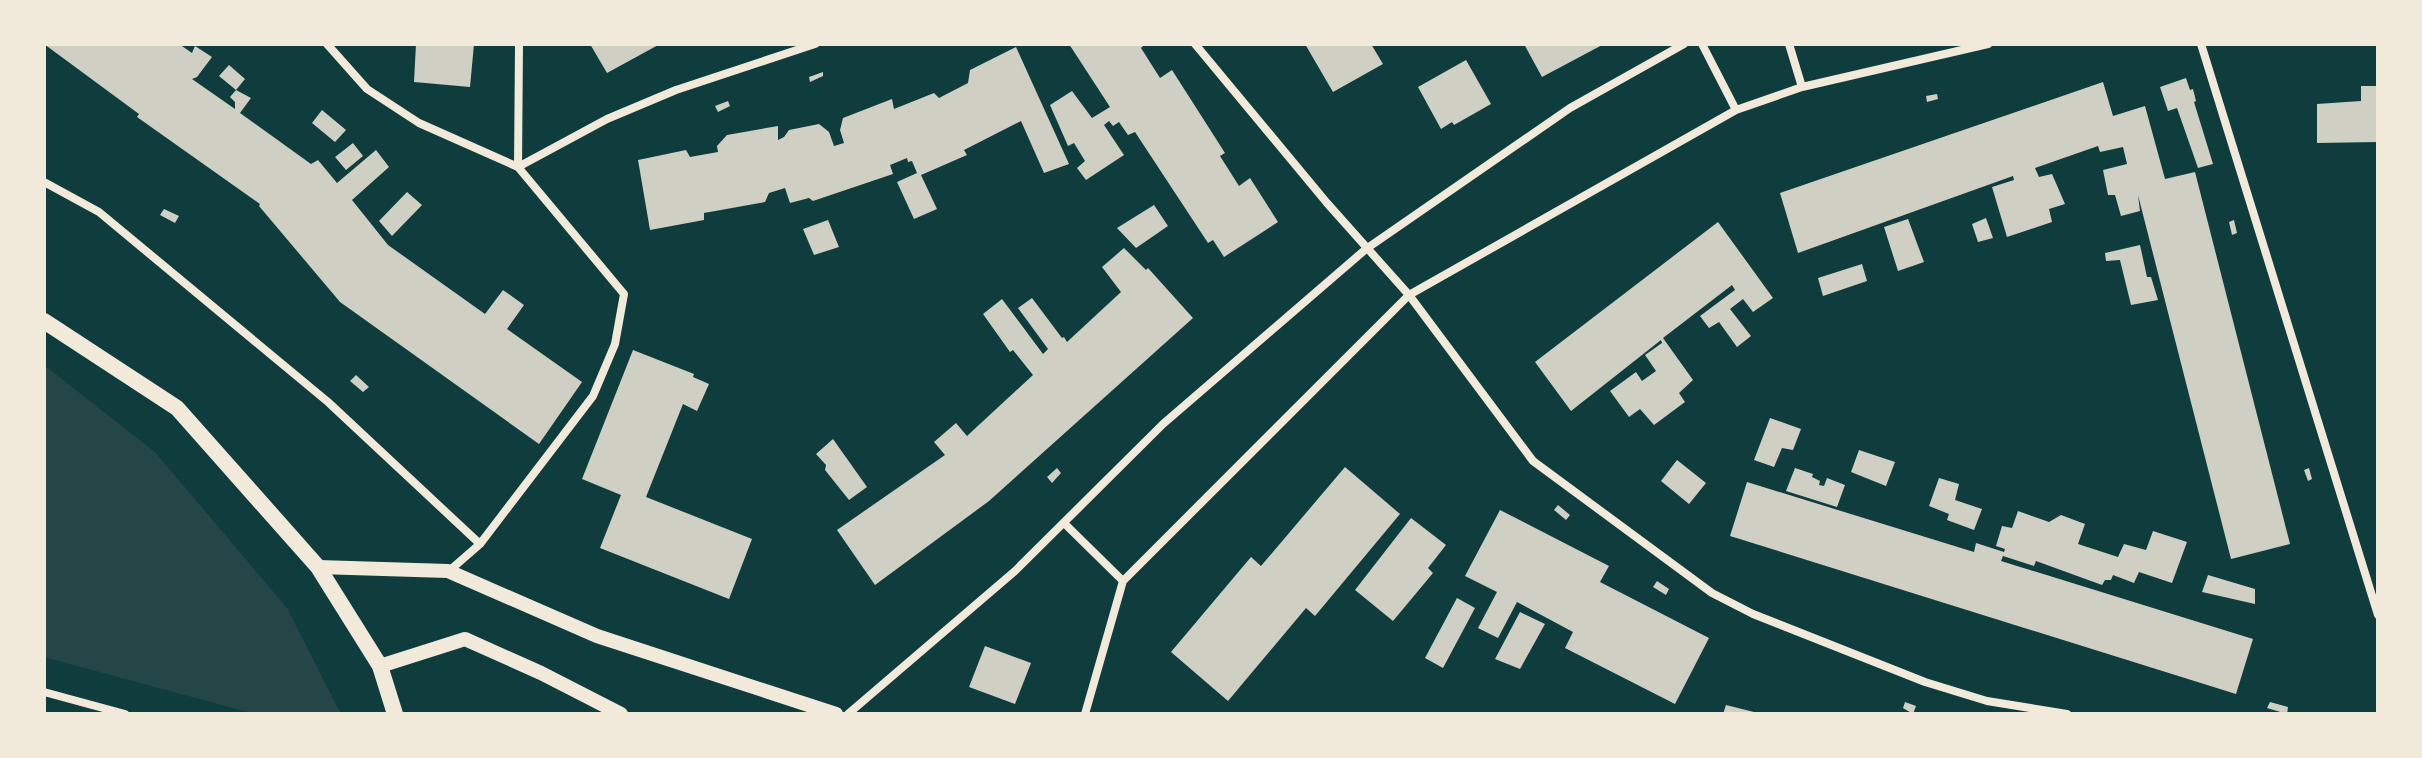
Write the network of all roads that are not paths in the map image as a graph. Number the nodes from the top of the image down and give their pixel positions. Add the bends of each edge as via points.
1 (519, 44) edge
2 (1195, 44) edge
3 (1684, 44) edge
4 (1702, 44) edge
5 (1789, 44) edge
6 (1988, 44) edge
7 (2201, 44) edge
8 (330, 45) edge
9 (809, 45) edge
10 (1802, 87) junction
11 (1736, 110) junction
12 (518, 167) junction
13 (44, 182) edge
14 (1366, 249) junction
15 (1409, 295) junction
16 (44, 321) edge
17 (1064, 523) junction
18 (480, 544) junction
19 (318, 567) junction
20 (448, 571) junction
21 (1123, 581) junction
22 (2378, 615) edge
23 (380, 666) junction
24 (44, 692) edge
25 (125, 714) edge
26 (395, 714) edge
27 (621, 714) edge
28 (836, 714) edge
29 (848, 714) edge
30 (1085, 714) edge
31 (2067, 714) edge

1 - 12 street
2 - 14 street
3 - 14 street via 1570,108
4 - 11 street
5 - 10 street
6 - 10 street
7 - 22 street
8 - 12 street via 367,89 406,114
9 - 12 street via 607,119
10 - 11 street
11 - 15 street
12 - 18 street via 624,294 615,344 593,396
13 - 18 street via 99,212 328,402
14 - 15 street
14 - 17 street via 1163,424
15 - 21 street
15 - 31 street via 1533,461 1712,593 1925,682 1987,701
16 - 19 main road via 177,408
17 - 21 street
17 - 29 street
18 - 20 street
19 - 20 street
19 - 23 main road
20 - 28 street via 597,636
21 - 30 street
23 - 26 main road
23 - 27 street via 465,639
24 - 25 street

